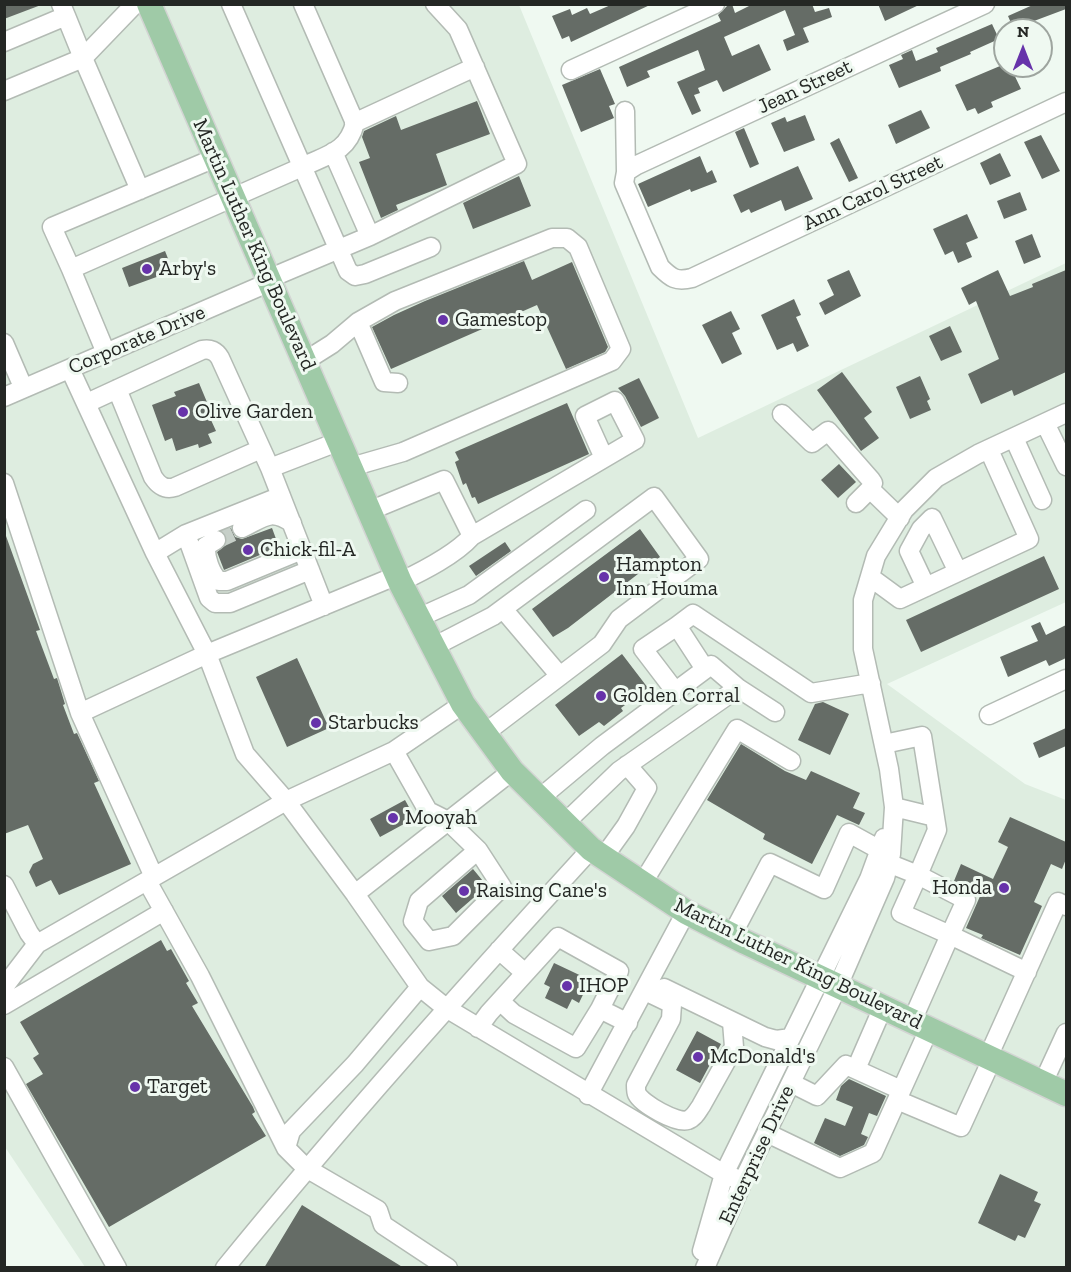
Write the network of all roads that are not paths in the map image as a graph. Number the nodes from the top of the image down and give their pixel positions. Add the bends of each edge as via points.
1 (135, 4) edge
2 (149, 4) edge
3 (231, 4) edge
4 (303, 4) edge
5 (435, 4) edge
6 (715, 4) edge
7 (985, 4) edge
8 (64, 10) edge
9 (4, 42) edge
10 (83, 58) junction
11 (475, 67) junction
12 (571, 70) dead end
13 (4, 92) edge
14 (1066, 102) edge
15 (625, 111) dead end
16 (354, 123) junction
17 (333, 152) junction
18 (215, 158) junction
19 (302, 167) junction
20 (627, 172) junction
21 (140, 189) junction
22 (232, 197) junction
23 (370, 236) junction
24 (432, 247) dead end
25 (339, 250) junction
26 (71, 269) junction
27 (269, 281) junction
28 (358, 322) junction
29 (4, 343) edge
30 (106, 353) junction
31 (304, 361) junction
32 (70, 369) junction
33 (398, 383) dead end
34 (23, 387) junction
35 (117, 389) junction
36 (4, 397) edge
37 (87, 403) junction
38 (1066, 413) edge
39 (782, 414) dead end
40 (1055, 432) edge
41 (1014, 438) junction
42 (340, 441) junction
43 (261, 449) junction
44 (989, 450) junction
45 (604, 458) dead end
46 (1066, 466) edge
47 (351, 467) junction
48 (270, 468) junction
49 (4, 483) edge
50 (870, 489) junction
51 (280, 496) junction
52 (1042, 500) dead end
53 (856, 503) dead end
54 (586, 510) dead end
55 (369, 511) junction
56 (900, 518) junction
57 (292, 523) junction
58 (242, 528) tunnel mouth
59 (186, 534) junction
60 (472, 536) junction
61 (216, 540) dead end
62 (302, 550) junction
63 (155, 553) junction
64 (310, 570) junction
65 (958, 572) junction
66 (870, 577) junction
67 (399, 578) junction
68 (926, 587) junction
69 (324, 606) junction
70 (503, 609) junction
71 (418, 618) junction
72 (677, 626) junction
73 (433, 647) junction
74 (207, 654) junction
75 (705, 669) junction
76 (560, 676) junction
77 (1066, 679) edge
78 (871, 683) junction
79 (738, 688) junction
80 (675, 691) junction
81 (463, 704) junction
82 (80, 712) junction
83 (775, 712) dead end
84 (989, 715) dead end
85 (485, 734) junction
86 (884, 744) junction
87 (602, 746) junction
88 (394, 751) junction
89 (791, 761) dead end
90 (623, 768) junction
91 (512, 771) junction
92 (540, 798) junction
93 (286, 801) junction
94 (894, 807) junction
95 (935, 817) junction
96 (448, 821) junction
97 (565, 823) junction
98 (478, 850) junction
99 (597, 853) junction
100 (884, 857) junction
101 (918, 875) junction
102 (150, 879) junction
103 (642, 884) junction
104 (4, 885) edge
105 (355, 894) junction
106 (1066, 906) edge
107 (164, 911) junction
108 (687, 912) junction
109 (732, 935) junction
110 (950, 935) junction
111 (38, 944) junction
112 (499, 950) junction
113 (1027, 972) junction
114 (525, 973) junction
115 (829, 982) junction
116 (647, 986) junction
117 (4, 987) edge
118 (420, 987) junction
119 (500, 1001) junction
120 (4, 1005) edge
121 (883, 1007) junction
122 (446, 1008) junction
123 (600, 1009) junction
124 (732, 1022) junction
125 (628, 1023) junction
126 (921, 1025) junction
127 (478, 1028) junction
128 (1066, 1033) edge
129 (791, 1038) junction
130 (734, 1047) junction
131 (990, 1058) junction
132 (4, 1067) edge
133 (777, 1068) junction
134 (856, 1069) junction
135 (791, 1083) junction
136 (1043, 1083) junction
137 (1066, 1094) edge
138 (588, 1095) junction
139 (899, 1095) junction
140 (686, 1121) junction
141 (767, 1133) junction
142 (676, 1146) junction
143 (286, 1148) junction
144 (306, 1168) junction
145 (724, 1174) junction
146 (743, 1181) junction
147 (117, 1268) edge
148 (225, 1268) edge
149 (448, 1268) edge
150 (697, 1268) edge
151 (705, 1268) edge

1 - 10 street
2 - 18 main road, Martin Luther King Boulevard
3 - 19 street
4 - 16 street
5 - 11 street via 458,29
6 - 12 street
7 - 20 street, Jean Street
8 - 9 street
8 - 10 street
10 - 13 street
10 - 21 street
11 - 16 street
11 - 23 street, Corporate Drive via 517,164
14 - 20 street, Ann Carol Street via 692,278 671,278 660,267 624,183
15 - 20 street
16 - 17 street via 350,139
17 - 19 street
17 - 23 street
18 - 21 street
18 - 22 main road, Martin Luther King Boulevard
19 - 22 street
19 - 25 street
21 - 26 street via 52,227
22 - 26 street
22 - 27 main road, Martin Luther King Boulevard
23 - 25 street, Corporate Drive
24 - 25 street via 355,276 348,271
25 - 27 street, Corporate Drive
26 - 30 street
27 - 30 street, Corporate Drive
27 - 31 main road, Martin Luther King Boulevard
28 - 31 street
28 - 33 street via 384,382
28 - 47 street via 395,301 560,237 578,247 621,349 603,365 403,452
29 - 34 street
30 - 32 street, Corporate Drive
31 - 42 main road, Martin Luther King Boulevard
32 - 34 street, Corporate Drive
32 - 37 street
34 - 36 street, Corporate Drive
35 - 37 street
35 - 43 street via 202,350 212,350 220,358
35 - 43 street via 153,477 164,488 175,487
37 - 63 street
38 - 40 street, Enterprise Drive
39 - 50 street via 812,443 828,430 871,480
40 - 41 street, Enterprise Drive
40 - 46 street
41 - 44 street, Enterprise Drive
41 - 52 street
42 - 47 main road, Martin Luther King Boulevard
42 - 48 street
43 - 48 street
44 - 56 street, Enterprise Drive via 936,478
44 - 65 street via 1029,539
45 - 60 street
47 - 55 main road, Martin Luther King Boulevard
48 - 51 street
49 - 82 street
50 - 53 street
50 - 56 street
51 - 57 street
51 - 59 street
54 - 71 street via 469,595
55 - 60 street via 444,480
55 - 67 main road, Martin Luther King Boulevard
56 - 66 street, Enterprise Drive via 876,556
57 - 58 street via 273,514
57 - 62 street
59 - 63 street
59 - 64 street via 209,598 215,603 230,603
60 - 67 street via 430,566
61 - 62 street via 205,551 219,581
62 - 64 street
63 - 74 street
64 - 69 street
65 - 68 street
65 - 68 street via 932,518 909,551
66 - 68 street via 900,599
66 - 78 street, Enterprise Drive via 863,600 863,649
67 - 69 street
67 - 71 main road, Martin Luther King Boulevard
69 - 74 street
70 - 73 street
70 - 76 street
70 - 76 street via 654,496 699,559 619,619 602,644
71 - 73 main road, Martin Luther King Boulevard
72 - 75 street
72 - 78 street via 693,614 811,693
72 - 80 street via 643,649
73 - 81 main road, Martin Luther King Boulevard
74 - 82 street
74 - 93 street via 245,753
75 - 79 street via 711,664
75 - 80 street
76 - 85 street
77 - 84 street
78 - 86 street, Enterprise Drive
79 - 83 street
79 - 90 street
80 - 87 street
81 - 85 main road, Martin Luther King Boulevard
81 - 88 street
82 - 102 street
85 - 91 main road, Martin Luther King Boulevard
86 - 94 street, Enterprise Drive
86 - 95 street via 922,736
87 - 90 street
87 - 92 street
88 - 93 street
88 - 96 street via 428,811
89 - 103 street via 737,729
90 - 97 street
90 - 99 street via 647,788 626,826
91 - 92 main road, Martin Luther King Boulevard
91 - 96 street
92 - 97 main road, Martin Luther King Boulevard
93 - 102 street
93 - 105 street
94 - 95 street
94 - 100 street, Enterprise Drive via 894,825
95 - 101 street via 937,830
96 - 98 street
96 - 105 street
97 - 99 main road, Martin Luther King Boulevard
98 - 98 street via 419,901 413,921 429,941 453,936 502,886
99 - 103 main road, Martin Luther King Boulevard
99 - 112 street
100 - 101 street
100 - 109 street via 849,833 824,889 771,863
100 - 115 street, Enterprise Drive via 869,879
101 - 110 street via 966,900
101 - 110 street via 901,913
102 - 107 street
102 - 111 street
103 - 108 main road, Martin Luther King Boulevard
104 - 111 street
105 - 118 street
106 - 113 street via 1058,902
107 - 120 street
107 - 143 street
108 - 109 main road, Martin Luther King Boulevard
108 - 116 street
109 - 115 main road, Martin Luther King Boulevard
110 - 113 street
110 - 126 street
111 - 117 street
112 - 114 street
112 - 122 street
113 - 131 street
114 - 119 street
114 - 123 street via 558,937 619,971
115 - 121 main road, Martin Luther King Boulevard
115 - 129 street, Enterprise Drive
115 - 135 street, Enterprise Drive
116 - 124 street
116 - 125 street
116 - 140 street via 672,1004 672,1011 636,1085 637,1094 674,1120
118 - 122 street
118 - 143 street via 291,1131
119 - 123 street via 514,1014 576,1048
119 - 127 street
121 - 126 main road, Martin Luther King Boulevard
121 - 134 street
122 - 127 street
122 - 144 street
123 - 125 street
124 - 129 street via 776,1040
124 - 130 street
125 - 138 street
126 - 131 main road, Martin Luther King Boulevard
126 - 139 street
127 - 138 street
128 - 136 street
129 - 133 street, Enterprise Drive
130 - 133 street via 740,1040 749,1040 772,1053
130 - 140 street via 695,1116
131 - 136 main road, Martin Luther King Boulevard
131 - 139 street via 961,1127
132 - 147 street
133 - 145 street, Enterprise Drive
134 - 135 street via 846,1065 817,1096
134 - 139 street
135 - 141 street, Enterprise Drive
136 - 137 main road, Martin Luther King Boulevard
138 - 142 street
139 - 141 street via 873,1153 840,1168
140 - 142 street
141 - 146 street, Enterprise Drive
142 - 145 street
143 - 144 street
144 - 148 street
144 - 149 street via 378,1210 383,1225
145 - 146 street
145 - 150 street, Enterprise Drive
146 - 151 street, Enterprise Drive

